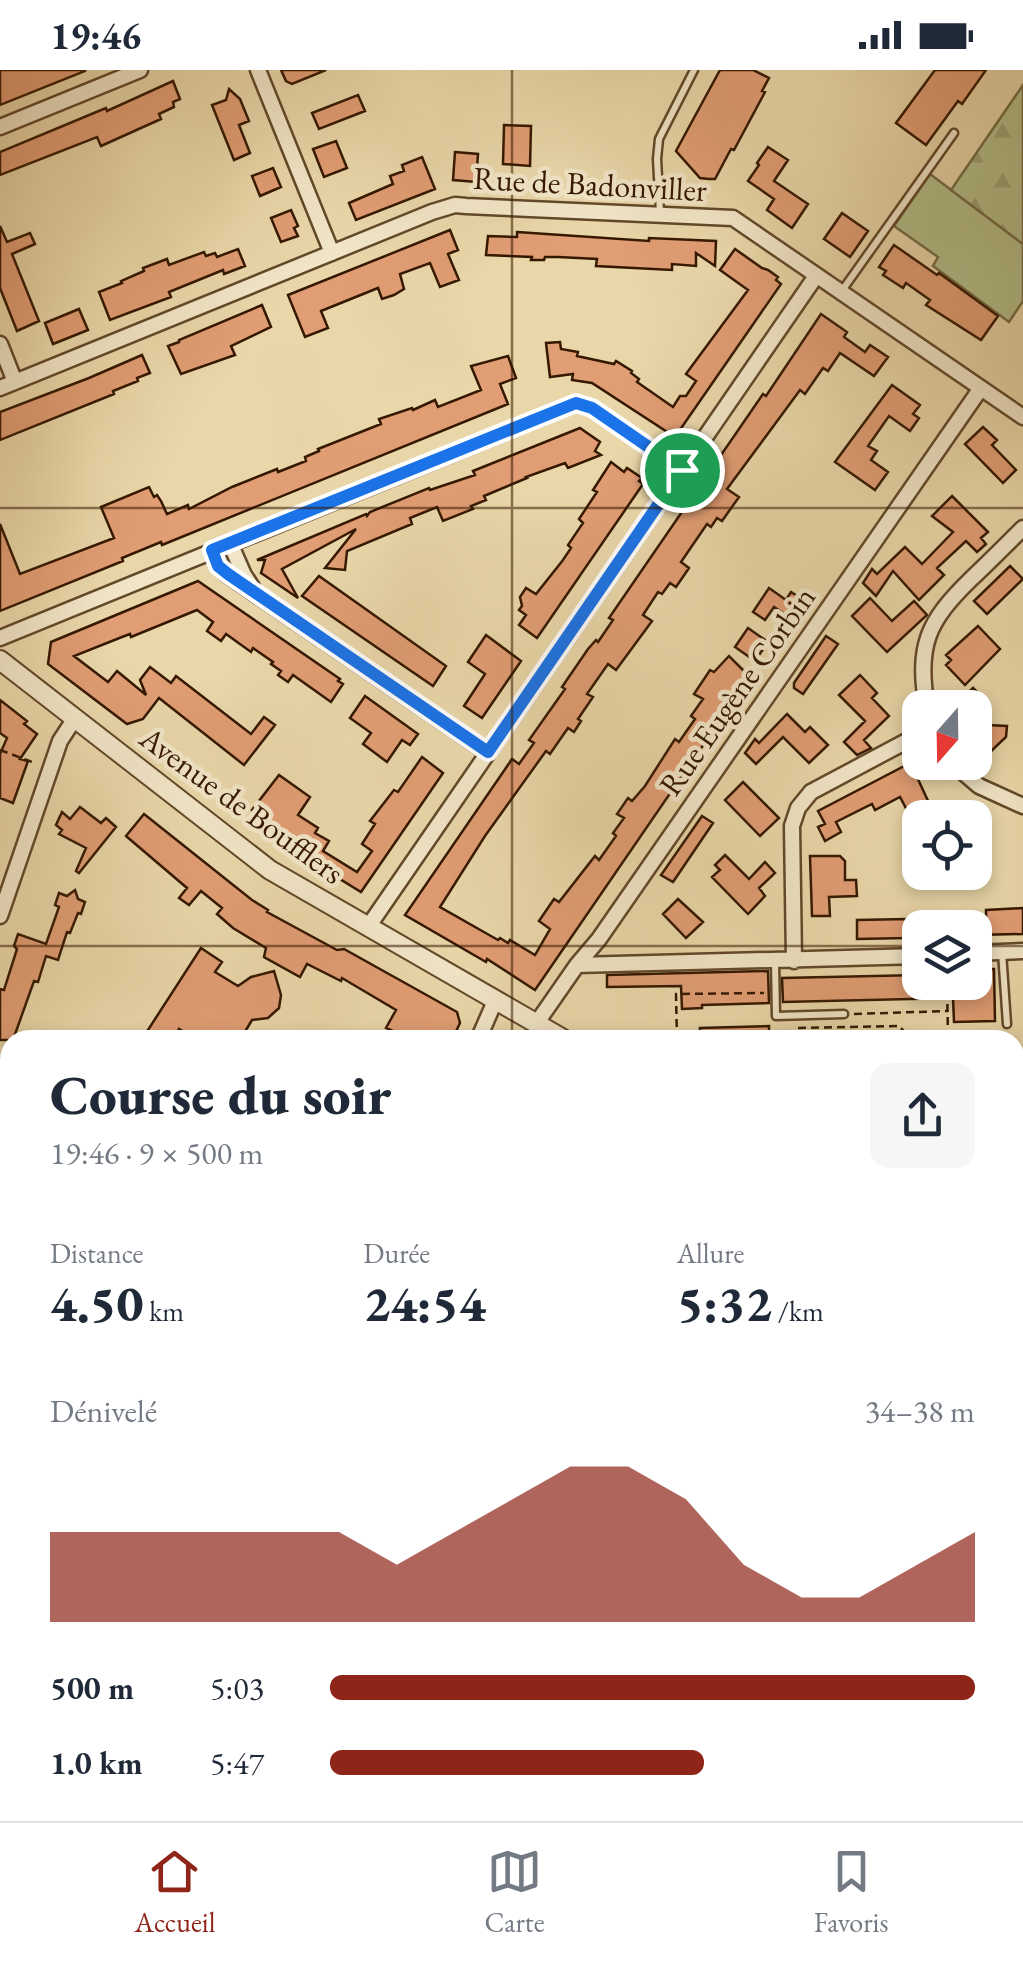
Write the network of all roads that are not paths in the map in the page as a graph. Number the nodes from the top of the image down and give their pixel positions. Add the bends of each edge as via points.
1 (140, 70) edge
2 (258, 70) edge
3 (694, 70) edge
4 (0, 127) edge
5 (954, 133) dead end
6 (660, 214) junction
7 (332, 253) junction
8 (816, 276) junction
9 (840, 293) junction
10 (0, 344) edge
11 (15, 382) junction
12 (0, 388) edge
13 (980, 388) junction
14 (1023, 417) edge
15 (682, 470) junction
16 (1023, 528) edge
17 (230, 543) junction
18 (212, 550) junction
19 (255, 591) junction
20 (0, 638) edge
21 (0, 660) edge
22 (926, 690) edge
23 (74, 718) junction
24 (902, 743) edge
25 (488, 752) junction
26 (972, 780) edge
27 (1023, 806) edge
28 (0, 916) edge
29 (368, 927) junction
30 (992, 952) edge
31 (1002, 952) junction
32 (1023, 952) edge
33 (902, 957) edge
34 (775, 961) junction
35 (794, 961) junction
36 (577, 965) junction
37 (495, 1001) junction
38 (844, 1014) road end
39 (536, 1024) junction
40 (1007, 1024) dead end
41 (482, 1030) edge
42 (547, 1030) edge

1 - 4 street
2 - 7 street
3 - 6 lane via 657,148
5 - 9 lane
6 - 7 street, Rue de Badonviller via 455,206
6 - 8 street, Rue de Badonviller via 733,218
7 - 11 street, Rue de Badonviller
8 - 9 street, Rue de Badonviller
8 - 15 street
9 - 13 street, Rue de Badonviller
10 - 11 street
11 - 12 street, Rue de Badonviller
13 - 14 street, Rue de Badonviller
13 - 36 street, Rue Eugène Corbin
15 - 17 street via 576,403
15 - 25 street
16 - 22 street via 935,619 924,660
17 - 18 street
17 - 19 street
18 - 19 street via 223,570
18 - 20 street
19 - 25 street
21 - 23 street, Avenue de Boufflers
23 - 28 street via 62,734
23 - 29 street, Avenue de Boufflers via 270,870
24 - 35 street via 810,792 798,808 792,826
25 - 29 street
26 - 27 street
29 - 37 street, Avenue de Boufflers
30 - 31 street
31 - 32 street
31 - 40 lane
33 - 35 street
34 - 35 street
34 - 36 street
34 - 38 lane via 776,1016
36 - 39 street, Rue Eugène Corbin
37 - 39 street, Avenue de Boufflers
37 - 41 street
39 - 42 street, Avenue de Boufflers

